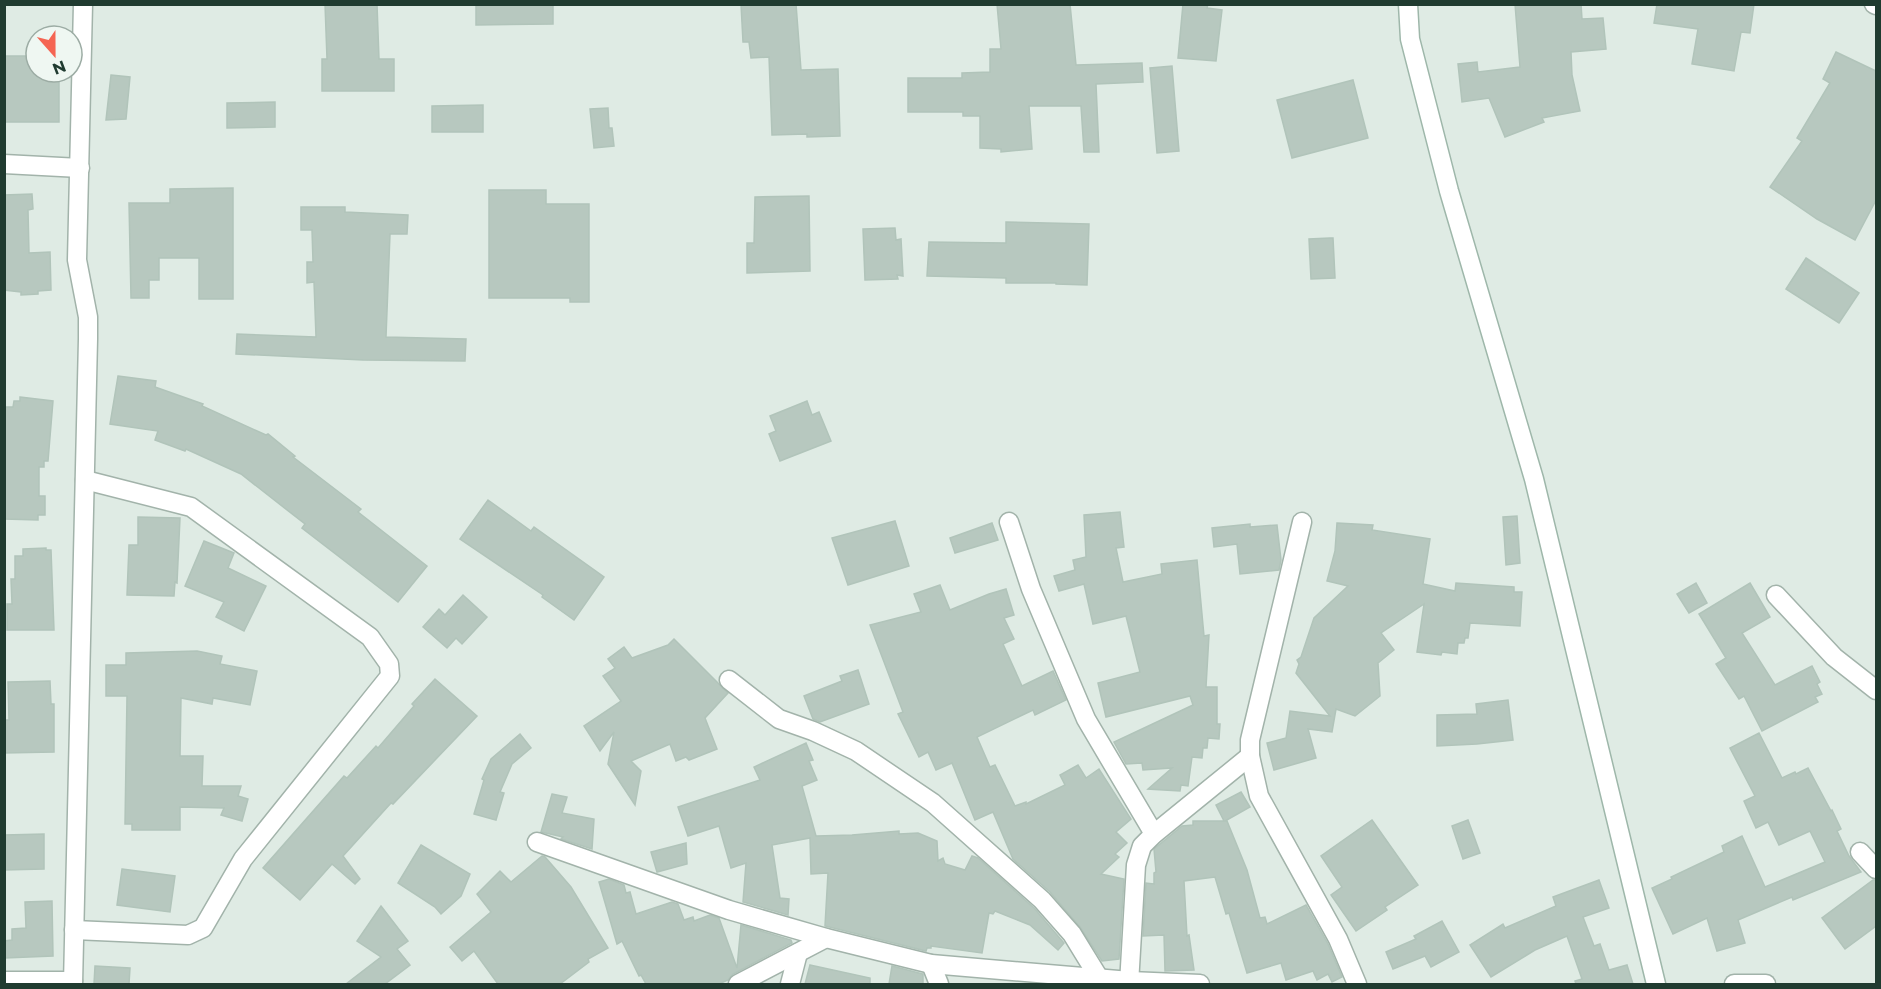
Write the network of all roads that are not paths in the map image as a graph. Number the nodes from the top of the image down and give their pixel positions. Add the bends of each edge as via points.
1 (83, 4) edge
2 (1408, 4) edge
3 (4, 164) edge
4 (80, 168) junction
5 (85, 480) junction
6 (1009, 522) dead end
7 (1302, 522) dead end
8 (1776, 595) dead end
9 (729, 680) dead end
10 (1876, 690) edge
11 (1250, 756) junction
12 (1154, 834) junction
13 (537, 842) dead end
14 (1860, 852) dead end
15 (1876, 869) edge
16 (74, 930) junction
17 (826, 938) junction
18 (798, 953) junction
19 (931, 964) junction
20 (1099, 978) junction
21 (4, 981) edge
22 (73, 983) edge
23 (1130, 983) edge
24 (738, 984) edge
25 (790, 984) edge
26 (939, 984) edge
27 (1200, 984) edge
28 (1357, 984) edge
29 (1656, 984) edge
30 (1734, 984) edge
31 (1766, 984) edge

1 - 4 street
2 - 29 street via 1410,39 1449,191 1534,479
3 - 4 street
4 - 5 street via 77,260 88,317
5 - 16 street
5 - 16 street via 191,507 370,637 389,664 390,676 243,859 203,928 188,935
6 - 12 street via 1031,589 1086,719
7 - 11 street via 1250,740
8 - 10 street via 1834,657
9 - 20 street via 778,719 856,751 933,803 1042,900 1072,934
11 - 12 street
11 - 28 street via 1259,796 1338,939
12 - 23 street via 1142,846 1136,865
13 - 17 street via 729,910
14 - 15 street
16 - 22 street
17 - 18 street
17 - 19 street
18 - 24 street
18 - 25 street
19 - 20 street
19 - 26 street
20 - 23 street
21 - 22 street
23 - 27 street
30 - 31 street

